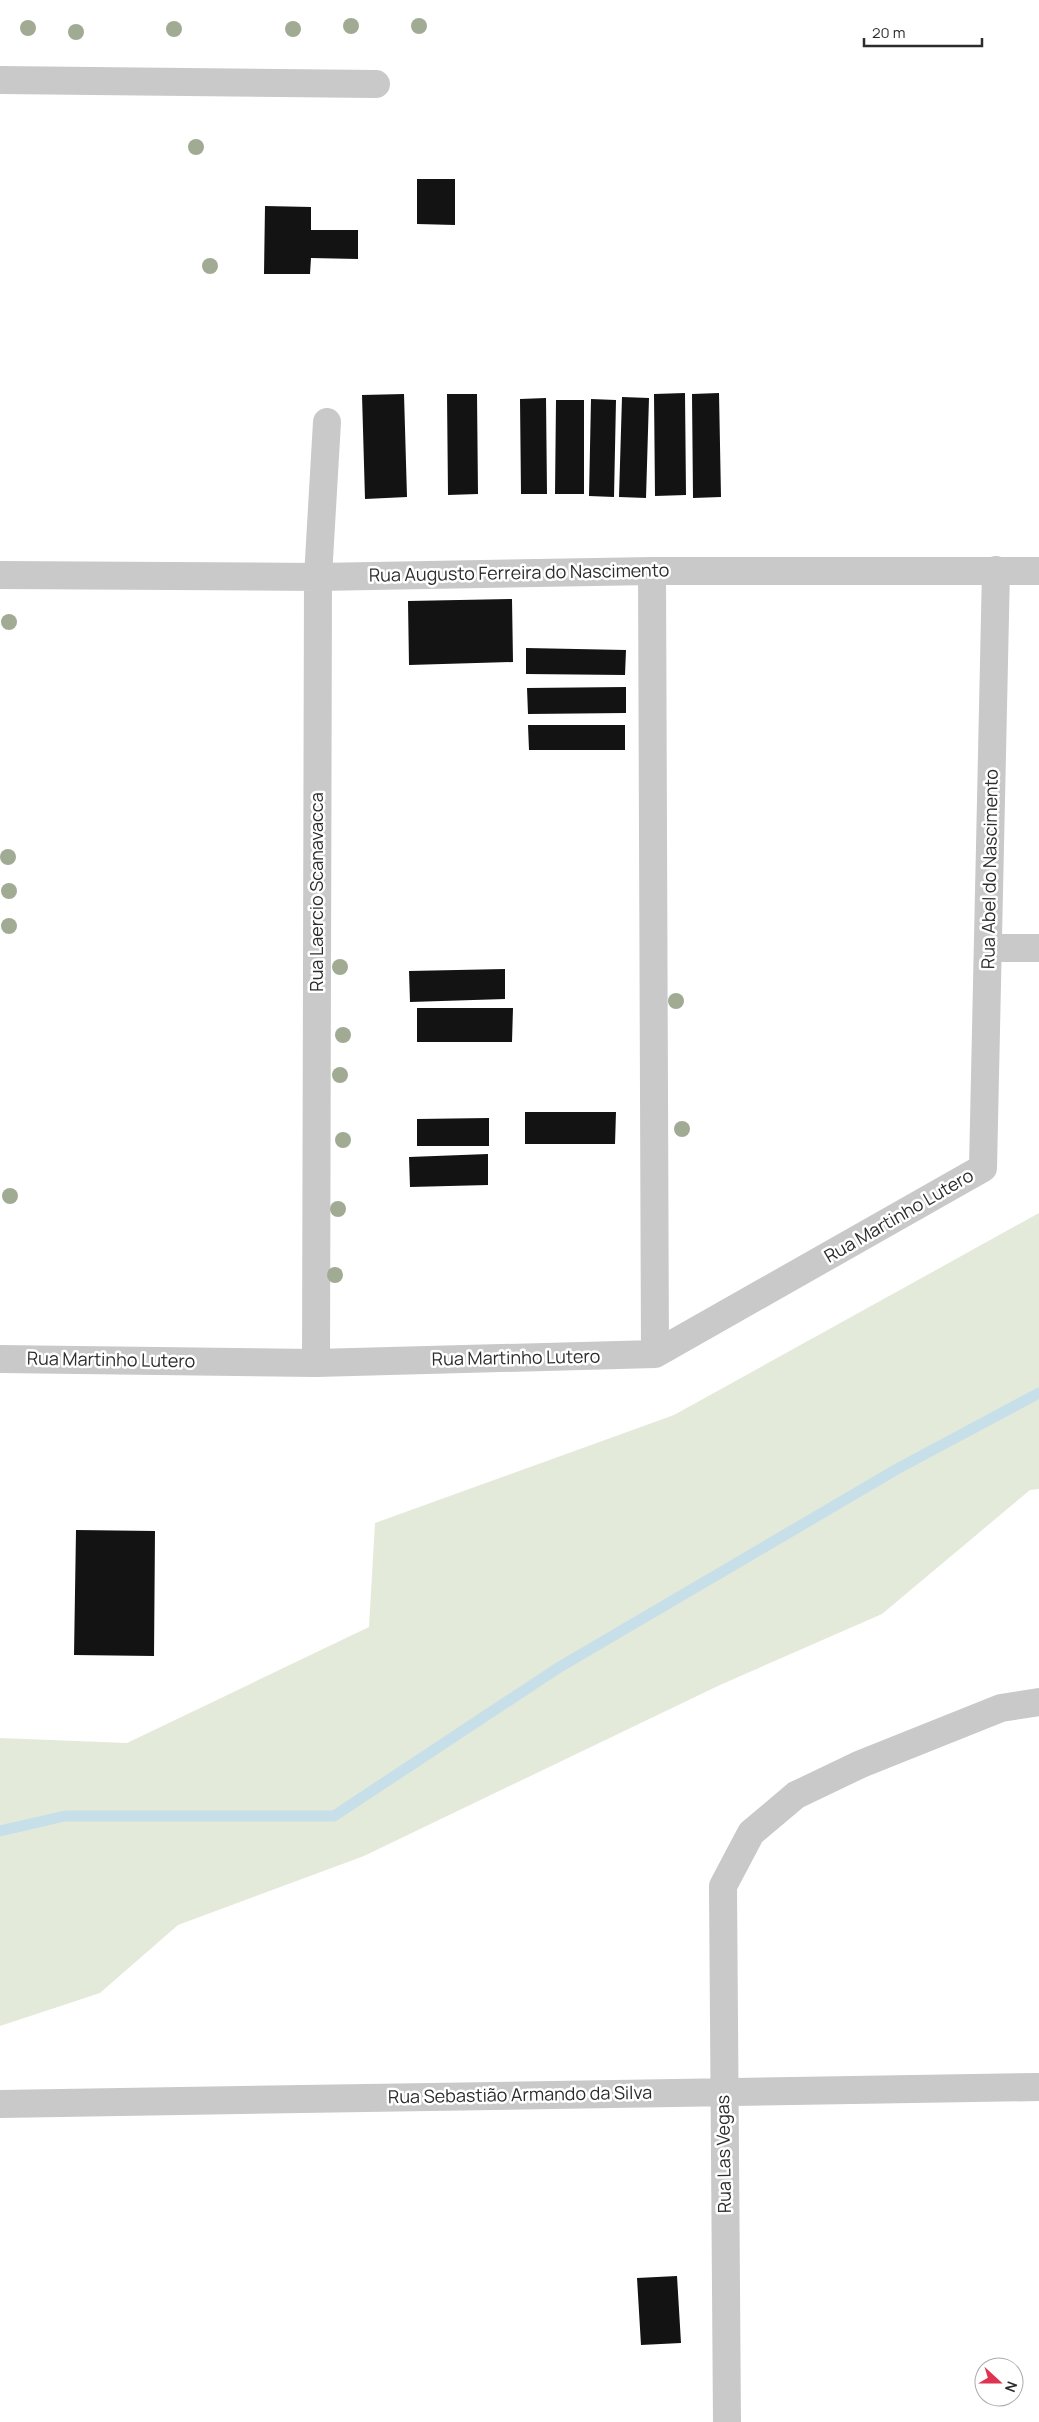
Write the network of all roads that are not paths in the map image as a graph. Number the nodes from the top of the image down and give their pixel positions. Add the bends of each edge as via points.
1 (0, 80) edge
2 (376, 84) dead end
3 (327, 422) dead end
4 (996, 570) junction
5 (1039, 570) edge
6 (652, 571) junction
7 (0, 575) edge
8 (318, 577) junction
9 (988, 948) junction
10 (1039, 948) edge
11 (983, 1168) joint
12 (655, 1354) junction
13 (0, 1359) edge
14 (316, 1363) junction
15 (1039, 1702) edge
16 (1039, 2087) edge
17 (723, 2092) junction
18 (0, 2104) edge
19 (727, 2422) edge

1 - 2 street
3 - 8 street, Rua Laercio Scanavacca
4 - 5 street, Rua Augusto Ferreira do Nascimento
4 - 6 street, Rua Augusto Ferreira do Nascimento
4 - 9 street, Rua Abel do Nascimento
6 - 8 street, Rua Augusto Ferreira do Nascimento
6 - 12 street
7 - 8 street, Rua Augusto Ferreira do Nascimento
8 - 14 street, Rua Laercio Scanavacca
9 - 10 street
9 - 11 street, Rua Abel do Nascimento
11 - 12 street, Rua Martinho Lutero
12 - 14 street, Rua Martinho Lutero
13 - 14 street, Rua Martinho Lutero
15 - 17 street, Rua Las Vegas via 1001,1708 861,1764 796,1795 751,1833 723,1886
16 - 17 street, Rua Sebastião Armando da Silva
17 - 18 street, Rua Sebastião Armando da Silva
17 - 19 street, Rua Las Vegas

